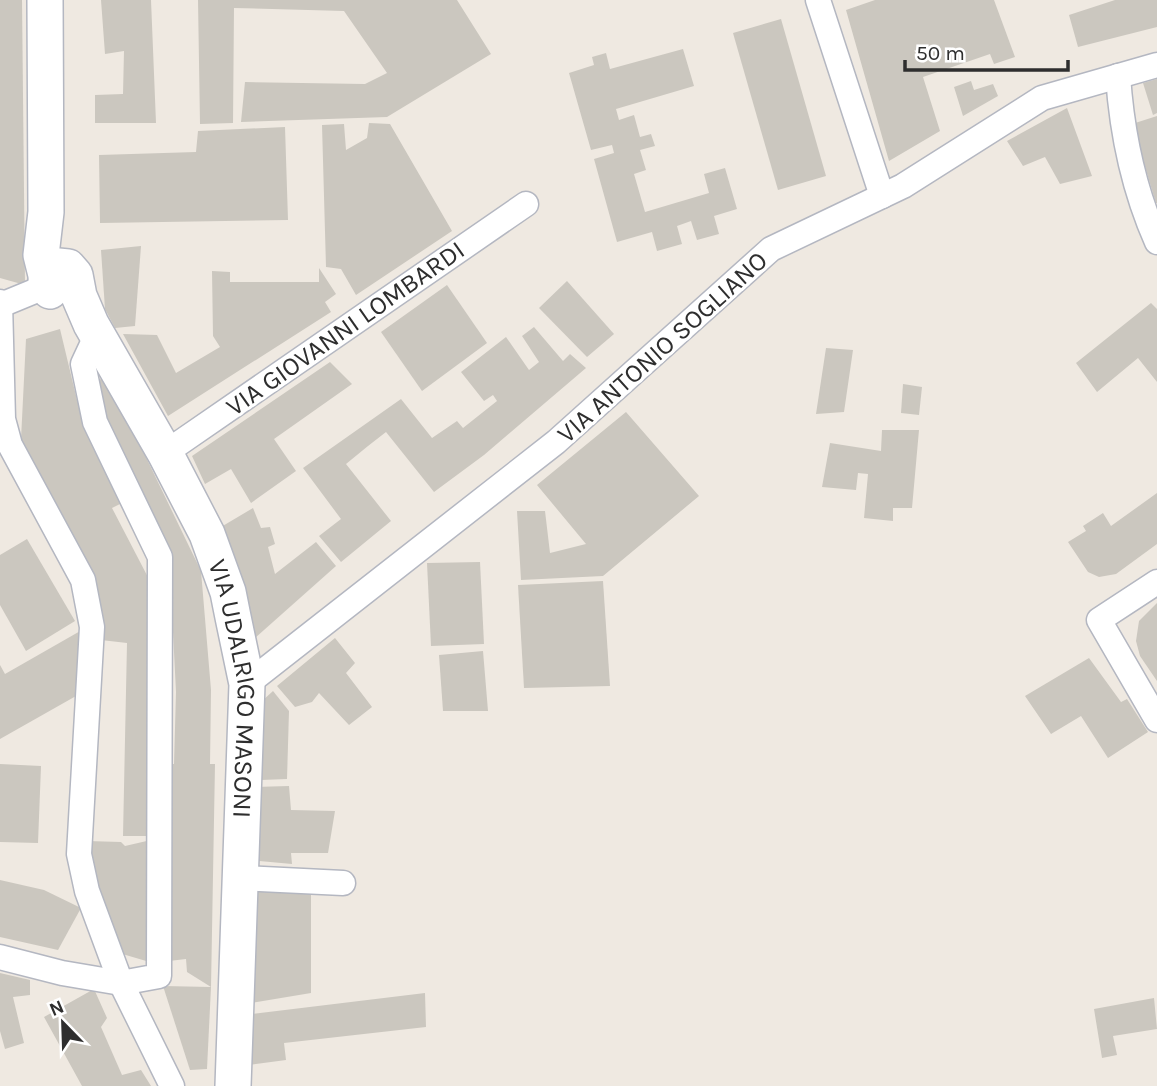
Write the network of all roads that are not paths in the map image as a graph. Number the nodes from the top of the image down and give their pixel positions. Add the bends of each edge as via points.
1 (45, 0) edge
2 (817, 0) edge
3 (1157, 65) edge
4 (1118, 76) junction
5 (882, 196) junction
6 (526, 204) dead end
7 (1157, 242) edge
8 (59, 283) junction
9 (1, 304) edge
10 (94, 329) junction
11 (165, 453) junction
12 (1157, 582) edge
13 (247, 684) junction
14 (1157, 720) edge
15 (241, 878) junction
16 (343, 883) dead end
17 (0, 957) edge
18 (121, 984) junction
19 (172, 1086) edge
20 (233, 1086) edge

1 - 8 street via 46,212 41,255
2 - 5 street
3 - 4 street, VIA ANTONIO SOGLIANO
4 - 5 street, VIA ANTONIO SOGLIANO via 1042,98
4 - 7 street via 1121,130
5 - 13 street, VIA ANTONIO SOGLIANO via 771,249 555,442
6 - 11 street, VIA GIOVANNI LOMBARDI
8 - 9 street
8 - 10 street, VIA UDALRIGO MASONI
9 - 18 street via 3,419 10,445 83,580 92,627 79,854 87,891
10 - 11 street, VIA UDALRIGO MASONI
10 - 18 street via 83,363 94,422 160,558 161,960 159,976
11 - 13 street, VIA UDALRIGO MASONI via 207,534 228,592
12 - 14 street via 1098,620
13 - 15 street, VIA UDALRIGO MASONI
15 - 16 street
15 - 20 street, VIA UDALRIGO MASONI
17 - 18 street
18 - 19 street

